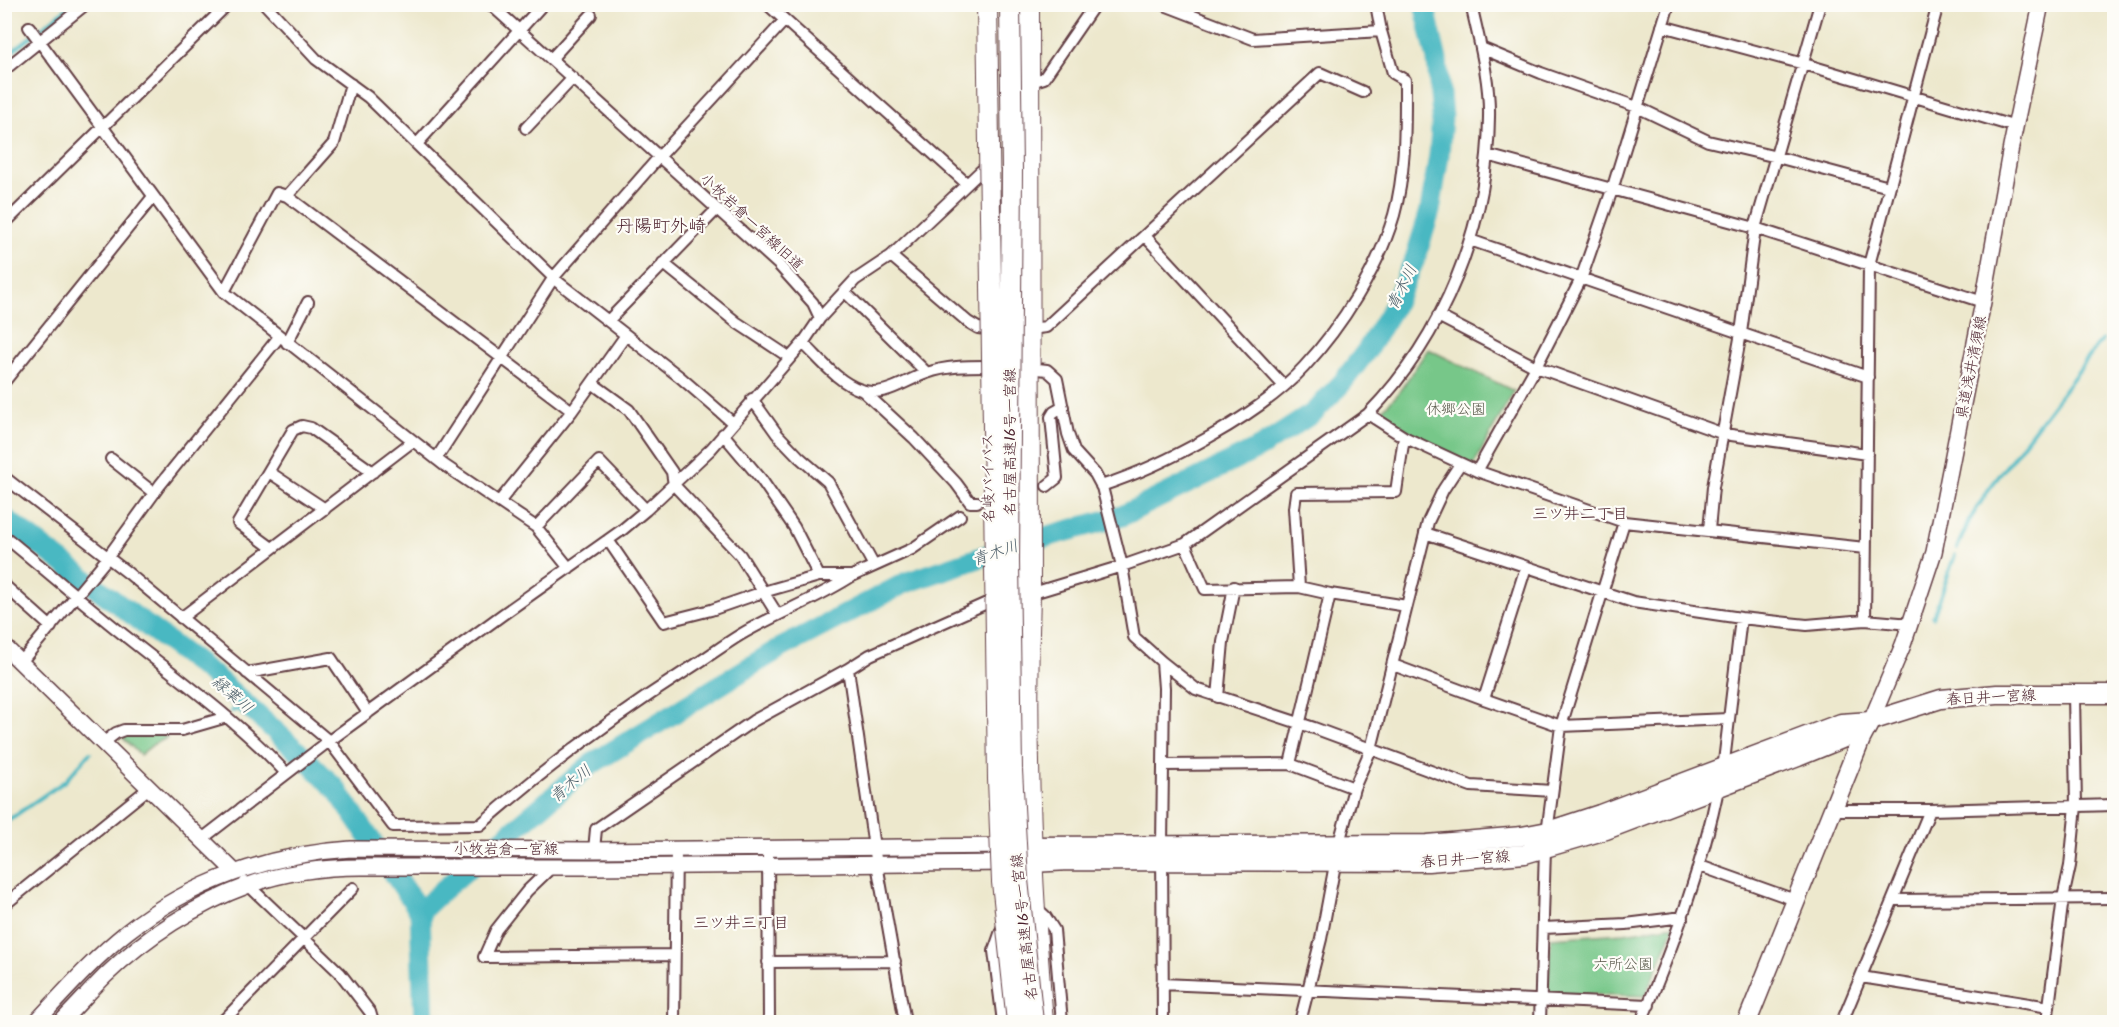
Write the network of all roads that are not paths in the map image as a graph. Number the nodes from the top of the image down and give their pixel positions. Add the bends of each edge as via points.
1 (86, 4) edge
2 (228, 4) edge
3 (265, 4) edge
4 (490, 4) edge
5 (543, 4) edge
6 (767, 4) edge
7 (987, 4) edge
8 (1010, 4) edge
9 (1029, 4) edge
10 (1095, 4) edge
11 (1162, 4) edge
12 (1376, 4) edge
13 (1471, 4) edge
14 (1669, 4) edge
15 (1820, 4) edge
16 (2042, 4) edge
17 (1936, 5) edge
18 (591, 15) dead end
19 (785, 20) junction
20 (1662, 26) junction
21 (30, 28) dead end
22 (519, 31) junction
23 (1381, 31) junction
24 (39, 40) junction
25 (1481, 48) junction
26 (551, 59) junction
27 (1804, 64) junction
28 (4, 70) edge
29 (573, 78) junction
30 (1028, 83) junction
31 (351, 84) junction
32 (1363, 92) dead end
33 (1913, 95) junction
34 (1637, 107) junction
35 (2016, 126) junction
36 (101, 128) junction
37 (526, 128) dead end
38 (417, 144) junction
39 (1487, 155) junction
40 (659, 157) junction
41 (1777, 157) junction
42 (984, 168) junction
43 (966, 183) junction
44 (1889, 187) junction
45 (1612, 189) junction
46 (287, 196) junction
47 (152, 198) junction
48 (717, 209) junction
49 (4, 224) edge
50 (1755, 228) junction
51 (1145, 236) junction
52 (1470, 240) junction
53 (891, 255) junction
54 (663, 263) junction
55 (1869, 265) junction
56 (554, 277) junction
57 (1581, 279) junction
58 (224, 292) junction
59 (845, 292) junction
60 (308, 302) dead end
61 (1983, 302) junction
62 (1438, 316) junction
63 (820, 318) junction
64 (608, 321) junction
65 (986, 329) junction
66 (1030, 329) junction
67 (1741, 333) junction
68 (626, 335) junction
69 (283, 340) junction
70 (803, 343) junction
71 (789, 357) junction
72 (501, 358) junction
73 (987, 366) junction
74 (1536, 367) junction
75 (1029, 368) junction
76 (927, 373) junction
77 (1868, 377) junction
78 (4, 382) edge
79 (592, 383) junction
80 (1284, 386) junction
81 (862, 390) junction
82 (752, 399) junction
83 (1063, 407) junction
84 (572, 411) junction
85 (1368, 414) junction
86 (733, 423) junction
87 (723, 434) junction
88 (1724, 434) junction
89 (1404, 436) junction
90 (413, 441) junction
91 (1867, 454) junction
92 (111, 459) dead end
93 (436, 459) junction
94 (1460, 464) junction
95 (1477, 471) junction
96 (269, 472) junction
97 (373, 472) junction
98 (4, 477) edge
99 (674, 485) junction
100 (1047, 486) dead end
101 (1102, 487) junction
102 (154, 493) junction
103 (500, 502) junction
104 (977, 502) dead end
105 (325, 509) junction
106 (646, 510) junction
107 (960, 516) dead end
108 (1624, 522) junction
109 (536, 527) junction
110 (1709, 530) junction
111 (1425, 533) junction
112 (4, 536) edge
113 (608, 540) junction
114 (1185, 544) junction
115 (272, 548) junction
116 (1865, 548) junction
117 (106, 559) junction
118 (873, 566) junction
119 (1122, 566) junction
120 (1526, 567) junction
121 (569, 568) junction
122 (819, 576) junction
123 (852, 576) junction
124 (4, 585) edge
125 (1030, 587) junction
126 (1233, 587) junction
127 (1299, 587) junction
128 (763, 592) junction
129 (1602, 593) junction
130 (1330, 594) junction
131 (77, 595) junction
132 (989, 596) junction
133 (1407, 606) junction
134 (777, 614) junction
135 (181, 618) junction
136 (1741, 618) junction
137 (1865, 620) junction
138 (1911, 624) junction
139 (51, 627) junction
140 (4, 646) edge
141 (21, 662) junction
142 (1162, 662) junction
143 (1393, 664) junction
144 (848, 669) junction
145 (247, 673) junction
146 (2074, 694) junction
147 (2115, 694) edge
148 (1218, 697) junction
149 (1484, 699) junction
150 (368, 713) junction
151 (227, 717) junction
152 (1729, 719) junction
153 (1871, 721) junction
154 (1299, 723) junction
155 (1561, 726) junction
156 (103, 743) junction
157 (326, 744) junction
158 (1371, 749) junction
159 (1290, 764) junction
160 (1164, 765) junction
161 (1723, 767) junction
162 (289, 771) junction
163 (149, 788) junction
164 (1354, 788) junction
165 (1719, 788) junction
166 (1552, 791) junction
167 (2115, 805) edge
168 (2076, 806) junction
169 (1833, 810) junction
170 (1930, 810) junction
171 (202, 839) junction
172 (1547, 840) junction
173 (1338, 843) junction
174 (874, 847) junction
175 (768, 848) junction
176 (676, 849) junction
177 (594, 850) junction
178 (996, 854) junction
179 (1162, 854) junction
180 (1032, 855) junction
181 (1335, 863) junction
182 (878, 865) junction
183 (554, 866) junction
184 (768, 866) junction
185 (1700, 866) junction
186 (676, 867) junction
187 (235, 872) junction
188 (248, 885) junction
189 (353, 888) dead end
190 (2063, 898) junction
191 (2115, 898) edge
192 (1795, 900) junction
193 (1894, 900) junction
194 (4, 904) edge
195 (1033, 906) junction
196 (1683, 917) junction
197 (1002, 928) junction
198 (1544, 928) junction
199 (303, 939) junction
200 (674, 955) junction
201 (895, 961) junction
202 (768, 962) junction
203 (1861, 977) junction
204 (1162, 984) junction
205 (1307, 989) junction
206 (1541, 1000) junction
207 (1648, 1005) junction
208 (2049, 1007) junction
209 (36, 1023) edge
210 (61, 1023) edge
211 (222, 1023) edge
212 (373, 1023) edge
213 (674, 1023) edge
214 (769, 1023) edge
215 (905, 1023) edge
216 (1004, 1023) edge
217 (1015, 1023) edge
218 (1034, 1023) edge
219 (1043, 1023) edge
220 (1062, 1023) edge
221 (1163, 1023) edge
222 (1300, 1023) edge
223 (1540, 1023) edge
224 (1641, 1023) edge
225 (1747, 1023) edge
226 (1842, 1023) edge
227 (2047, 1023) edge

1 - 24 street
2 - 36 street
3 - 31 street via 316,59
4 - 22 street, 小牧岩倉一宮線旧道
5 - 22 street
6 - 19 street
7 - 42 highway, 名岐バイパス
7 - 217 highway, 名古屋高速16号一宮線, bridge via 998,779 1002,882
8 - 218 highway, 名古屋高速16号一宮線, bridge via 1012,770 1018,880
9 - 30 highway
10 - 30 street via 1044,78
11 - 23 street via 1253,39
12 - 23 street
13 - 25 street
14 - 20 street
15 - 27 street
16 - 35 main road, 県道浅井清須線
17 - 33 street
18 - 26 street
19 - 40 street
19 - 43 street
20 - 27 street
20 - 34 street
21 - 24 street
22 - 26 street, 小牧岩倉一宮線旧道
22 - 38 street
23 - 80 street via 1393,73 1405,80 1403,153 1394,214 1384,245 1364,284 1304,367
24 - 28 street
24 - 36 street
25 - 34 street
25 - 39 street via 1490,116
26 - 29 street, 小牧岩倉一宮線旧道
27 - 33 street
27 - 41 street
29 - 37 street
29 - 40 street, 小牧岩倉一宮線旧道
30 - 66 highway
31 - 38 street
31 - 46 street via 334,142
32 - 51 street via 1320,73
33 - 35 street
33 - 44 street
34 - 41 street via 1708,141
34 - 45 street
35 - 61 main road, 県道浅井清須線
36 - 47 street
36 - 49 street
38 - 56 street
39 - 45 street
39 - 52 street
40 - 48 street, 小牧岩倉一宮線旧道
40 - 56 street
41 - 44 street
41 - 50 street
42 - 43 street
42 - 65 highway, 名岐バイパス
43 - 53 street
44 - 55 street
45 - 50 street
45 - 57 street
46 - 58 street via 277,193
46 - 72 street
47 - 58 street
47 - 78 street
48 - 54 street
48 - 63 street, 小牧岩倉一宮線旧道 via 778,264 813,303
50 - 55 street
50 - 67 street
51 - 66 street via 1046,327
51 - 80 street
52 - 57 street
52 - 62 street via 1458,277
53 - 59 street
53 - 65 street via 968,322
54 - 64 street
54 - 71 street via 736,322
55 - 61 street
55 - 77 street
56 - 64 street
56 - 72 street
57 - 67 street
57 - 74 street
58 - 69 street
59 - 63 street
59 - 76 street
60 - 69 street
61 - 138 main road, 県道浅井清須線 via 1934,552
62 - 74 street
62 - 85 street via 1391,390
63 - 70 street
64 - 68 street
65 - 73 highway, 名岐バイパス
66 - 75 highway
67 - 77 street
67 - 88 street
68 - 79 street
68 - 86 street
69 - 90 street
69 - 102 street
70 - 71 street
70 - 81 street via 841,380
71 - 82 street
72 - 84 street
72 - 93 street
73 - 76 street
73 - 132 highway, 名岐バイパス
74 - 88 street
74 - 95 street
75 - 83 street via 1047,370 1057,379
75 - 125 highway
76 - 81 street via 884,391
77 - 91 street
79 - 84 street
79 - 99 street via 629,410 672,472
80 - 101 street via 1244,416 1178,453
81 - 104 street via 914,438 970,502
82 - 86 street
82 - 118 street via 777,434 828,482
83 - 100 street via 1051,417 1057,478
83 - 101 street via 1074,451
84 - 103 street
85 - 89 street
85 - 114 street
86 - 87 street
87 - 99 street
87 - 122 street via 794,527
88 - 91 street
88 - 110 street
89 - 94 street
89 - 127 street via 1396,492 1296,493
90 - 93 street
90 - 97 street
91 - 116 street
92 - 102 street
93 - 103 street
94 - 95 street
94 - 111 street via 1443,490
95 - 108 street
96 - 97 street via 293,430 302,426 311,428
96 - 105 street
96 - 115 street via 238,523
97 - 105 street
98 - 117 street
99 - 106 street
99 - 128 street via 740,555
101 - 119 street
102 - 117 street
103 - 109 street
105 - 115 street
106 - 109 street via 599,461
106 - 113 street
107 - 118 street via 912,549
108 - 110 street
108 - 129 street
109 - 121 street
110 - 116 street
111 - 120 street
111 - 133 street
112 - 131 street
113 - 121 street
113 - 128 street via 664,622
114 - 119 street
114 - 126 street via 1205,589
115 - 135 street
116 - 137 street
117 - 131 street
117 - 135 street
118 - 123 street
119 - 125 street
119 - 142 street via 1134,637
120 - 129 street
120 - 149 street
121 - 150 street
122 - 123 street
122 - 128 street
123 - 134 street
124 - 139 street
125 - 180 highway
126 - 127 street
126 - 148 street
127 - 130 street
128 - 134 street
129 - 136 street via 1633,602
129 - 155 street
130 - 133 street
130 - 154 street
131 - 139 street
131 - 151 street
132 - 144 street
132 - 178 highway, 名岐バイパス
133 - 143 street
134 - 157 street via 632,706 522,788 480,825 393,826
135 - 145 street
136 - 137 street via 1807,625
136 - 152 street
137 - 138 street
138 - 153 main road, 県道浅井清須線
139 - 141 street
140 - 141 main road
141 - 156 main road
142 - 148 street via 1196,689
142 - 160 street
143 - 149 street
143 - 158 street
144 - 174 street
144 - 177 street via 753,721 596,829
145 - 150 street via 331,658
145 - 157 street
146 - 147 main road, 春日井一宮線
146 - 153 main road, 春日井一宮線 via 1941,699
146 - 168 street
148 - 154 street
149 - 155 street
150 - 157 street
151 - 156 street via 182,730 124,730
151 - 162 street
152 - 155 street
152 - 161 street
153 - 161 main road, 春日井一宮線 via 1841,723
153 - 165 main road, 春日井一宮線 via 1842,739
153 - 169 main road
154 - 158 street
154 - 159 street
155 - 166 street
156 - 163 main road
157 - 162 street
158 - 164 street
158 - 166 street via 1471,786
159 - 160 street
159 - 164 street
160 - 179 street
161 - 165 street
161 - 172 main road, 春日井一宮線 via 1600,814
162 - 171 street
163 - 171 main road
163 - 194 street
164 - 173 street
165 - 172 main road, 春日井一宮線 via 1606,830
165 - 185 street
166 - 172 street
167 - 168 street
168 - 170 street
168 - 190 street
169 - 170 street
169 - 192 main road
170 - 193 street
171 - 187 main road
172 - 173 main road, 春日井一宮線 via 1522,836 1427,844
172 - 181 main road, 春日井一宮線 via 1525,854 1471,860
172 - 198 street
173 - 179 main road, 春日井一宮線
173 - 181 street
174 - 175 main road, 小牧岩倉一宮線
174 - 178 main road, 小牧岩倉一宮線
174 - 182 street
175 - 176 main road, 小牧岩倉一宮線
175 - 184 street
176 - 177 main road, 小牧岩倉一宮線
176 - 186 street
177 - 187 main road, 小牧岩倉一宮線 via 351,849 295,855
178 - 180 main road, 小牧岩倉一宮線
178 - 182 main road, 小牧岩倉一宮線
178 - 197 highway, 名岐バイパス
179 - 180 main road, 春日井一宮線 via 1069,861
179 - 181 main road, 春日井一宮線
179 - 204 street
180 - 195 highway
181 - 205 street
182 - 184 main road, 小牧岩倉一宮線
182 - 201 street
183 - 186 main road, 小牧岩倉一宮線
183 - 188 main road, 小牧岩倉一宮線 via 336,867
183 - 200 street via 527,891 496,930 484,957
184 - 186 main road, 小牧岩倉一宮線
184 - 202 street
185 - 192 street
185 - 196 street
186 - 200 street
187 - 188 street
187 - 209 main road, 小牧岩倉一宮線 via 193,890 127,932 93,961
188 - 199 street
188 - 210 main road, 小牧岩倉一宮線 via 153,937 106,975
189 - 199 street
190 - 191 street
190 - 193 street
190 - 208 street
192 - 225 main road
193 - 203 street
195 - 219 highway
195 - 220 street via 1053,930
196 - 198 street
196 - 207 street
197 - 216 street via 994,951
197 - 217 highway, 名岐バイパス
198 - 206 street
199 - 211 street
199 - 212 street via 340,973 370,1012
200 - 213 street
201 - 202 street
201 - 215 street
202 - 214 street
203 - 208 street
203 - 226 street
204 - 205 street
204 - 221 street
205 - 206 street
205 - 222 street
206 - 207 street
206 - 223 street
207 - 224 street
208 - 227 street

